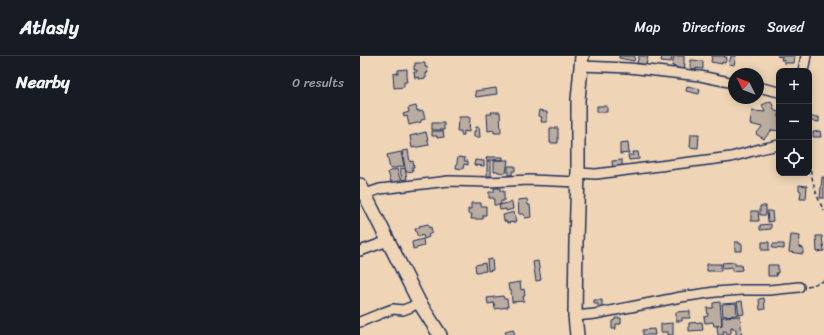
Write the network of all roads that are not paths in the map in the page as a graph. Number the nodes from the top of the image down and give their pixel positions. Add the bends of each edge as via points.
1 (806, 56) edge
2 (581, 61) edge
3 (804, 68) edge
4 (728, 82) edge
5 (764, 88) edge
6 (776, 91) edge
7 (776, 146) edge
8 (578, 177) junction
9 (362, 189) edge
10 (388, 241) junction
11 (360, 250) edge
12 (799, 287) road end
13 (419, 302) junction
14 (575, 316) junction
15 (360, 322) edge
16 (440, 335) edge
17 (577, 335) edge

1 - 3 street
2 - 4 street
2 - 8 main road
5 - 6 street
7 - 8 street via 731,157
8 - 9 street via 488,182 449,181 380,190
8 - 14 main road
9 - 10 main road
10 - 11 street
10 - 13 main road
12 - 14 street via 715,292
13 - 15 street via 403,310 382,312
13 - 16 main road
14 - 17 main road

